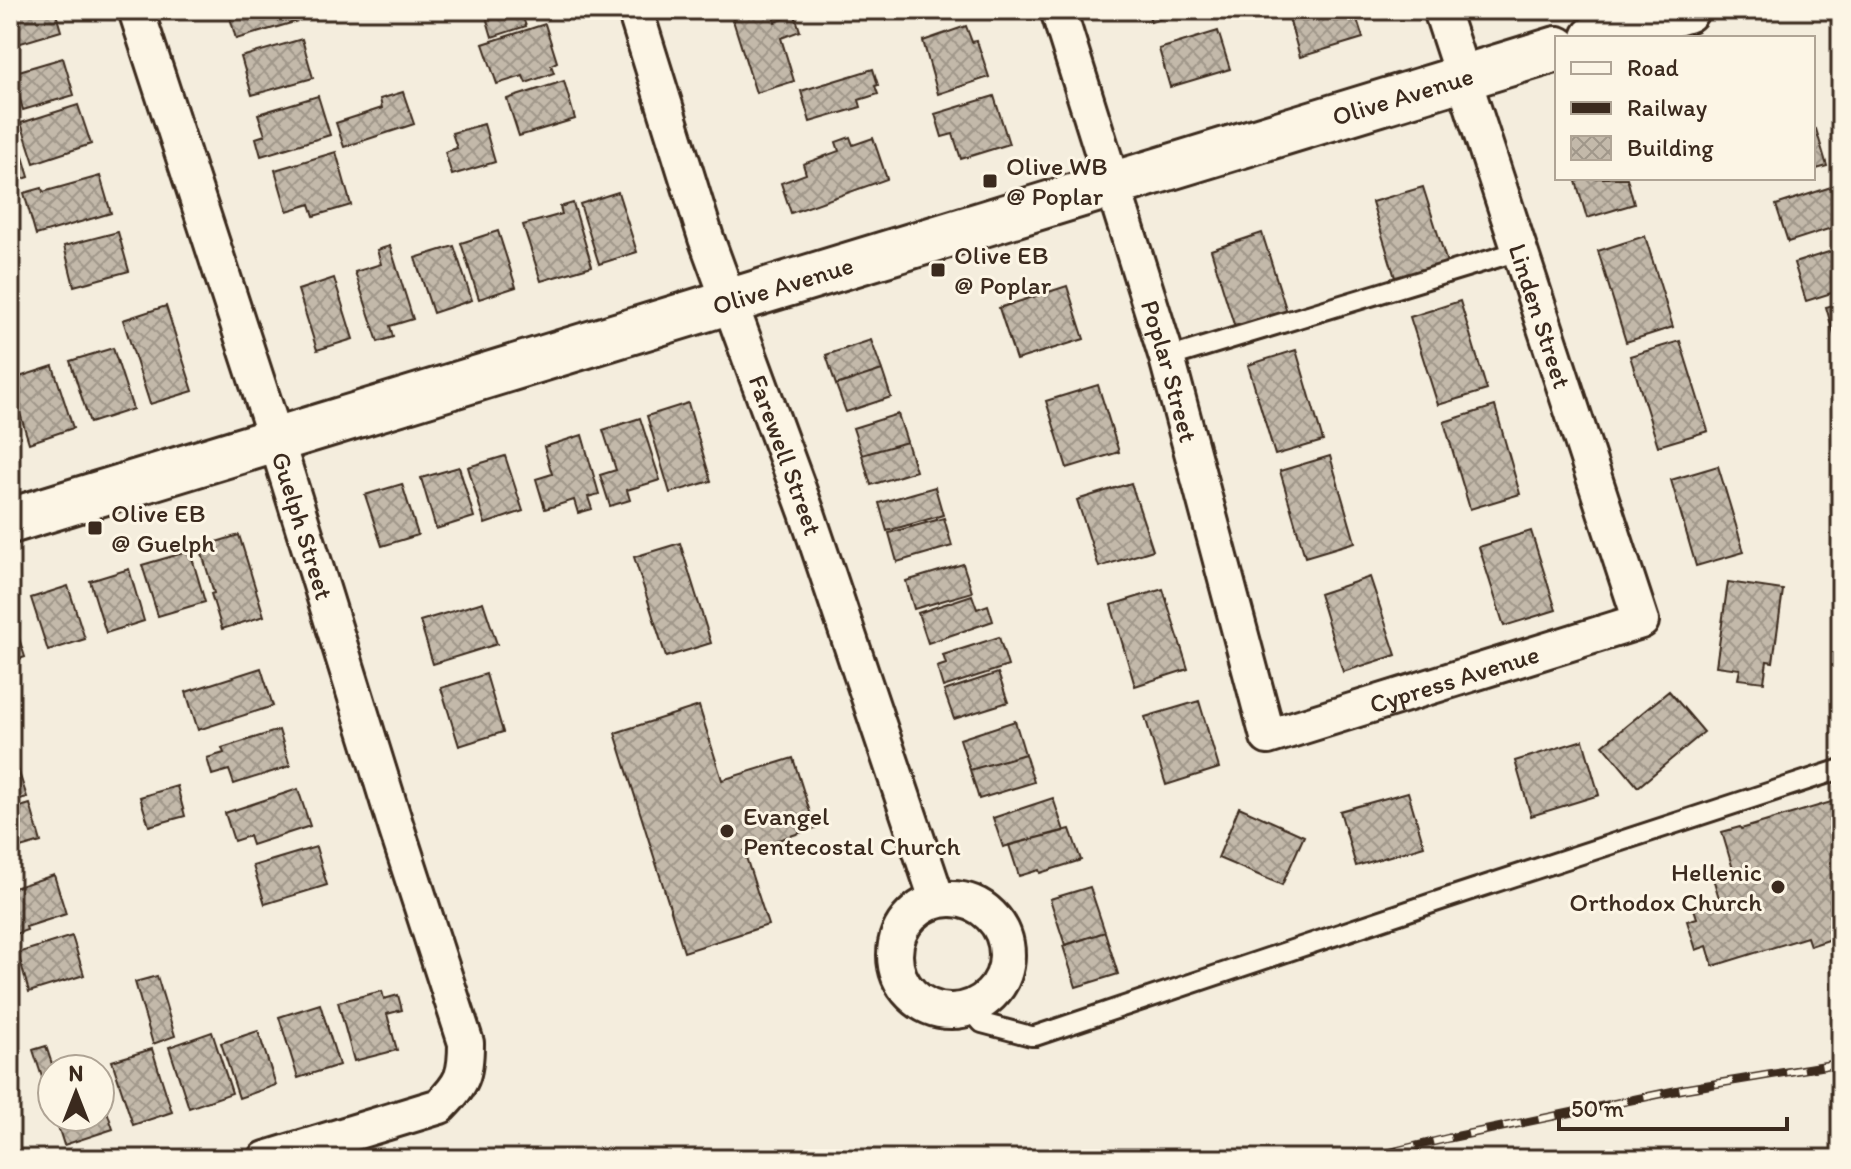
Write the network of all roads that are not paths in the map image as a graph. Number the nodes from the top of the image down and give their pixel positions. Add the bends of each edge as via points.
1 (136, 10) edge
2 (635, 10) edge
3 (1058, 10) edge
4 (1441, 10) edge
5 (1686, 10) edge
6 (1601, 36) edge
7 (1555, 50) edge
8 (1463, 77) junction
9 (1112, 184) junction
10 (1519, 251) junction
11 (729, 303) junction
12 (1167, 358) junction
13 (276, 440) junction
14 (10, 521) edge
15 (1641, 621) joint
16 (1268, 737) joint
17 (1841, 769) edge
18 (937, 899) junction
19 (969, 1008) junction
20 (266, 1159) edge

1 - 13 street, Guelph Street
2 - 11 street, Farewell Street
3 - 9 street, Poplar Street
4 - 8 street, Linden Street
5 - 6 main road
7 - 8 main road, Olive Avenue
8 - 9 main road, Olive Avenue
8 - 10 street, Linden Street
9 - 11 main road, Olive Avenue
9 - 12 street, Poplar Street
10 - 12 lane
10 - 15 street, Linden Street
11 - 13 main road, Olive Avenue
11 - 18 street, Farewell Street via 807,513
12 - 16 street, Poplar Street
13 - 14 main road, Olive Avenue
13 - 20 street, Guelph Street via 466,1043 466,1066 457,1089 440,1106
15 - 16 street, Cypress Avenue
17 - 19 lane via 1035,1036 982,1023
18 - 19 street via 976,905 1002,931 1007,950 998,985
18 - 19 street via 908,919 898,934 896,970 904,987 933,1009

